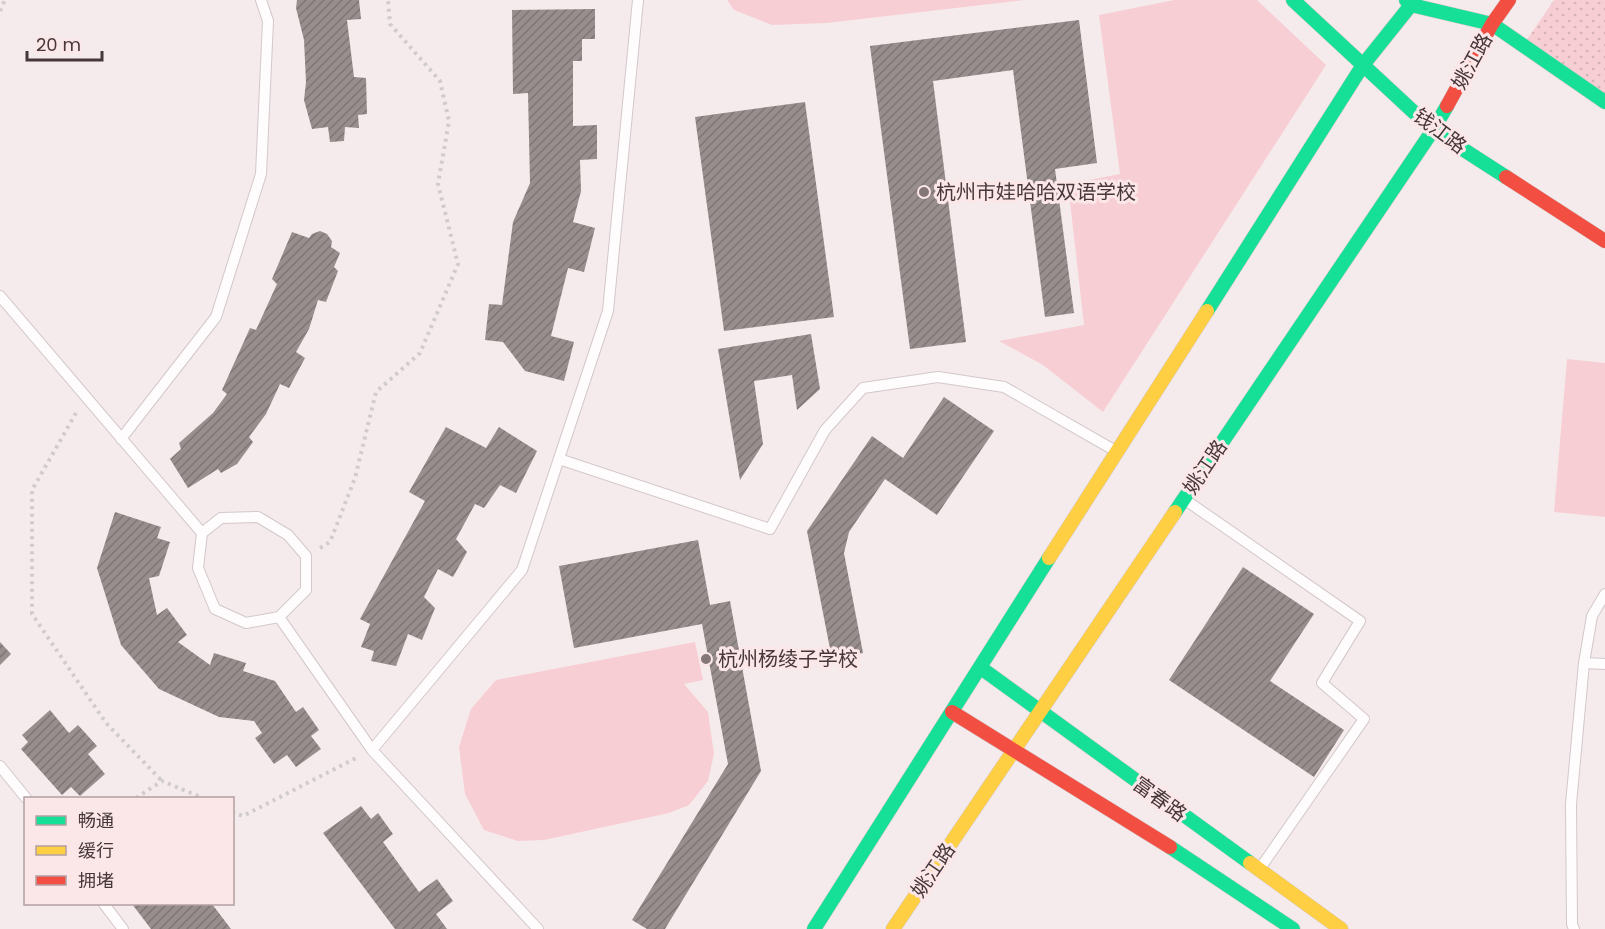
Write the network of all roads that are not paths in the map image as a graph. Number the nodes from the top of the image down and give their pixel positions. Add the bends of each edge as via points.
1 (261, 0) edge
2 (638, 0) edge
3 (1293, 0) edge
4 (1509, 0) edge
5 (1410, 2) edge
6 (1492, 24) junction
7 (1363, 65) junction
8 (1605, 102) edge
9 (1433, 130) junction
10 (1605, 241) edge
11 (0, 296) edge
12 (121, 439) junction
13 (1118, 453) junction
14 (559, 459) junction
15 (1184, 499) junction
16 (202, 533) junction
17 (1605, 594) edge
18 (279, 617) junction
19 (1584, 663) junction
20 (1605, 664) edge
21 (981, 668) junction
22 (1040, 711) junction
23 (952, 712) junction
24 (372, 750) junction
25 (1012, 753) junction
26 (0, 766) edge
27 (25, 797) edge
28 (1258, 870) junction
29 (105, 905) edge
30 (123, 929) edge
31 (538, 929) edge
32 (814, 929) edge
33 (893, 929) edge
34 (1293, 929) edge
35 (1341, 929) edge
36 (1574, 929) edge

1 - 12 lane via 268,21 261,174 216,317
2 - 14 lane via 608,311
3 - 7 street, 钱江路
4 - 6 street, 姚江路
5 - 6 street
5 - 7 street
6 - 8 street
6 - 9 street, 姚江路
7 - 9 street, 钱江路
7 - 13 street
9 - 10 street, 钱江路
9 - 15 street, 姚江路
11 - 12 lane
12 - 16 lane
13 - 14 lane via 1004,387 938,377 862,388 825,430 770,529
13 - 21 street
14 - 24 lane via 522,570
15 - 22 street, 姚江路
15 - 28 lane via 1360,621 1322,683 1364,719
16 - 18 lane via 198,568 215,609 246,623
16 - 18 lane via 221,518 258,517 288,535 306,556 306,590
17 - 19 lane via 1592,616
18 - 24 lane
19 - 20 lane
19 - 36 lane via 1570,804
21 - 22 street, 富春路
21 - 23 street
22 - 25 street, 姚江路
22 - 28 street, 富春路
23 - 25 street, 富春路
23 - 32 street
24 - 31 lane
25 - 33 street, 姚江路
25 - 34 street, 富春路 via 1247,896
26 - 27 lane
28 - 35 street, 富春路
29 - 30 lane

